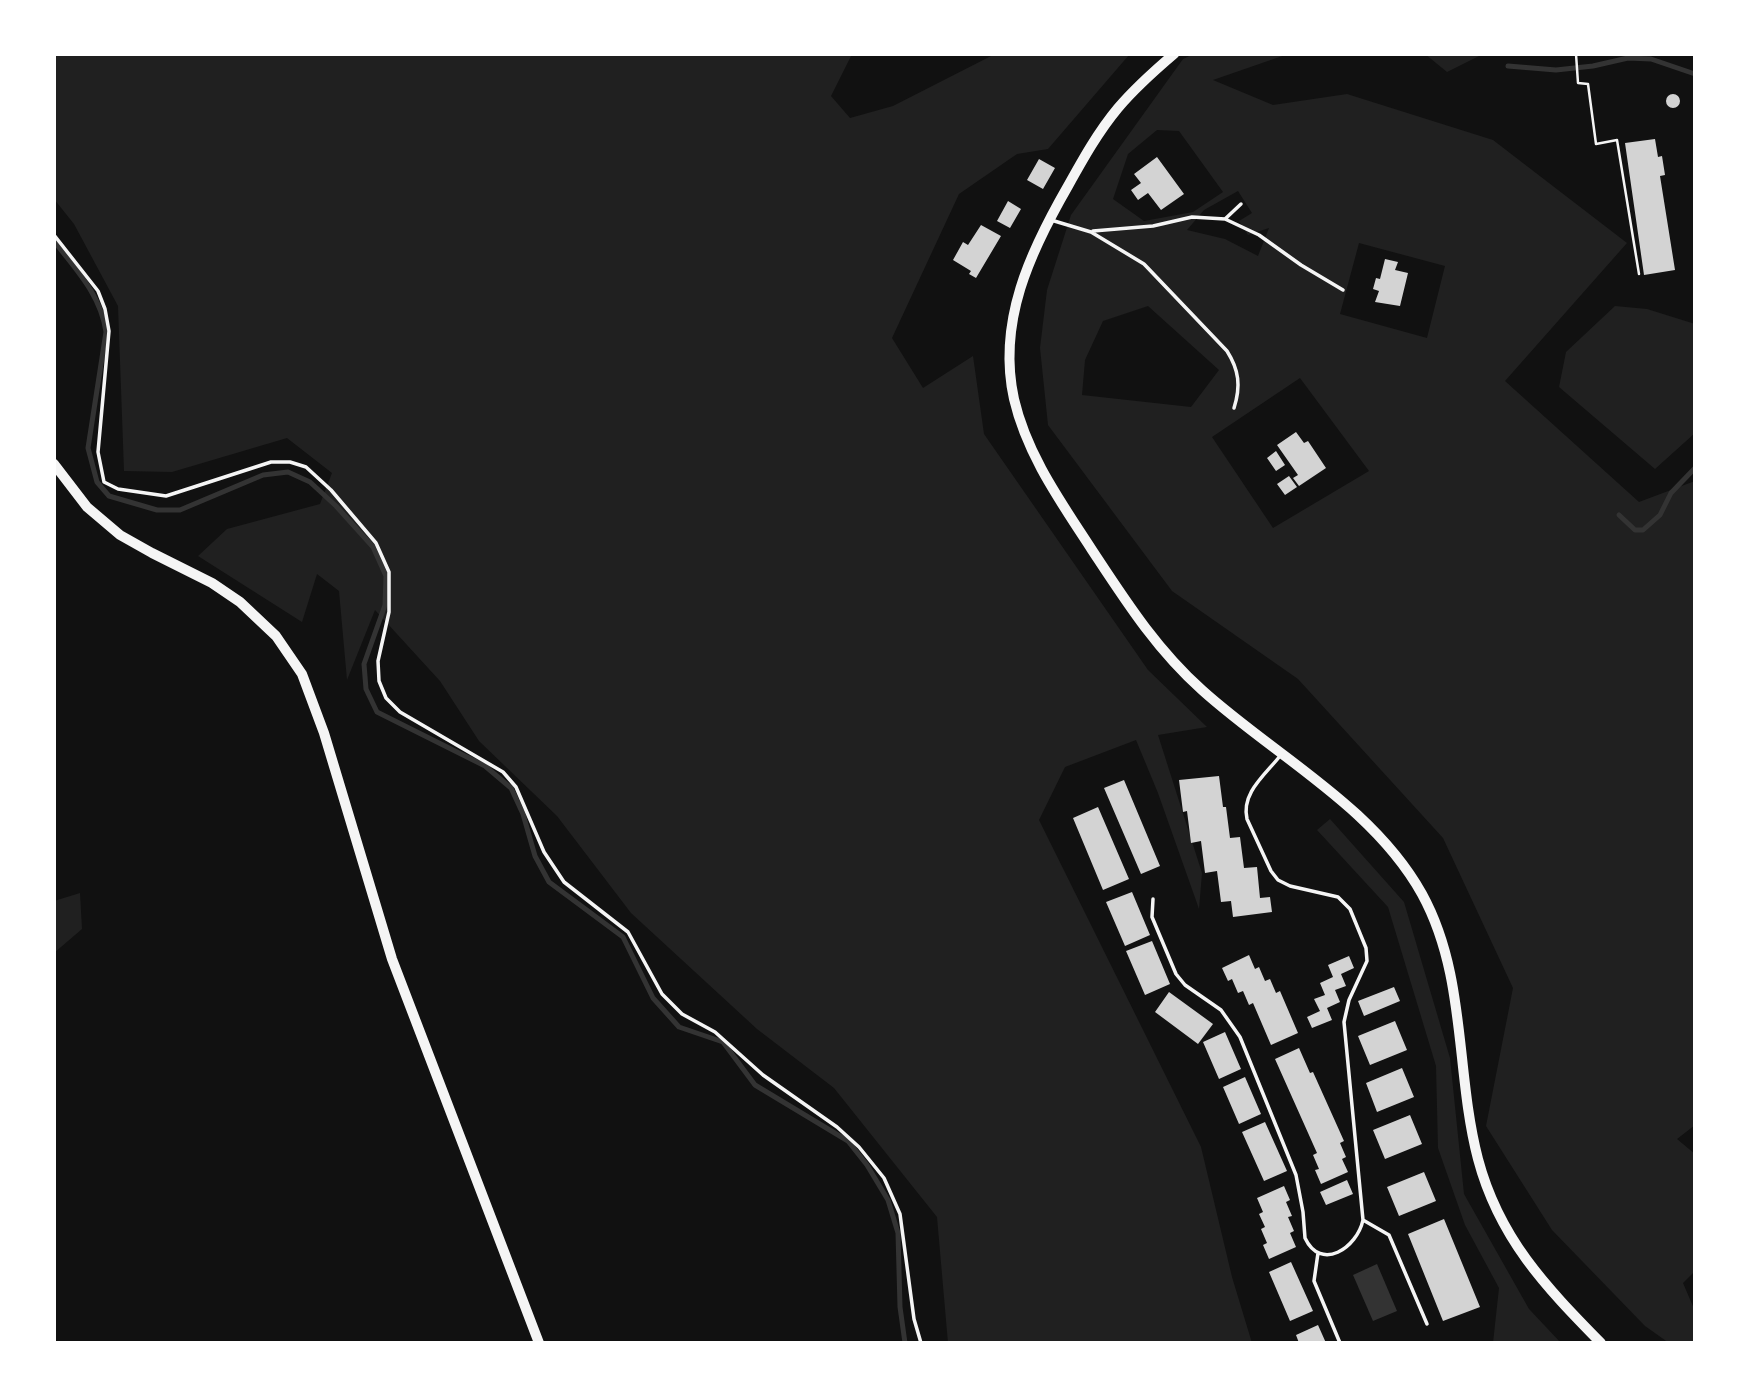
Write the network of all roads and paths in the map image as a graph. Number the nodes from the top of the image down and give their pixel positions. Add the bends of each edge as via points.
1 (1174, 54) edge
2 (1576, 55) edge
3 (1241, 204) dead end
4 (1049, 219) junction
5 (1225, 219) junction
6 (1091, 232) junction
7 (54, 234) edge
8 (1639, 274) dead end
9 (1343, 290) dead end
10 (1234, 408) dead end
11 (54, 464) edge
12 (1281, 754) junction
13 (1153, 899) dead end
14 (1363, 1220) junction
15 (1318, 1252) junction
16 (1427, 1324) dead end
17 (538, 1343) edge
18 (921, 1343) edge
19 (1339, 1343) edge
20 (1601, 1343) edge

1 - 4 main road via 1115,111
2 - 8 path via 1578,83 1588,84 1596,144 1617,140
3 - 5 lane
4 - 6 lane
4 - 12 main road via 1019,289 1011,323 1014,398 1032,452 1147,632 1203,691
5 - 6 lane via 1192,217
5 - 9 lane via 1259,235
6 - 10 lane via 1144,264 1227,351 1239,384
7 - 18 lane via 98,291 105,309 108,331 98,452 104,482 118,489 166,496 271,462 290,462 306,467 331,490 376,543 389,572 389,611 378,661 386,698 400,712 503,772 516,787 544,852 564,882 628,932 662,993 682,1014 715,1032 763,1075 859,1147 884,1178 900,1214
11 - 17 main road via 102,521 212,583 254,613 302,674 392,959
12 - 14 lane via 1248,796 1247,819 1278,880 1338,897 1347,904 1367,955 1345,1011 1343,1033
12 - 20 main road via 1371,828 1422,894 1441,937 1453,983 1473,1133 1493,1203 1526,1262
13 - 15 lane via 1152,917 1176,974 1221,1010 1240,1037 1290,1157 1301,1194 1305,1238
14 - 15 lane via 1357,1237 1344,1249
14 - 16 lane via 1388,1235
15 - 19 lane via 1314,1281

